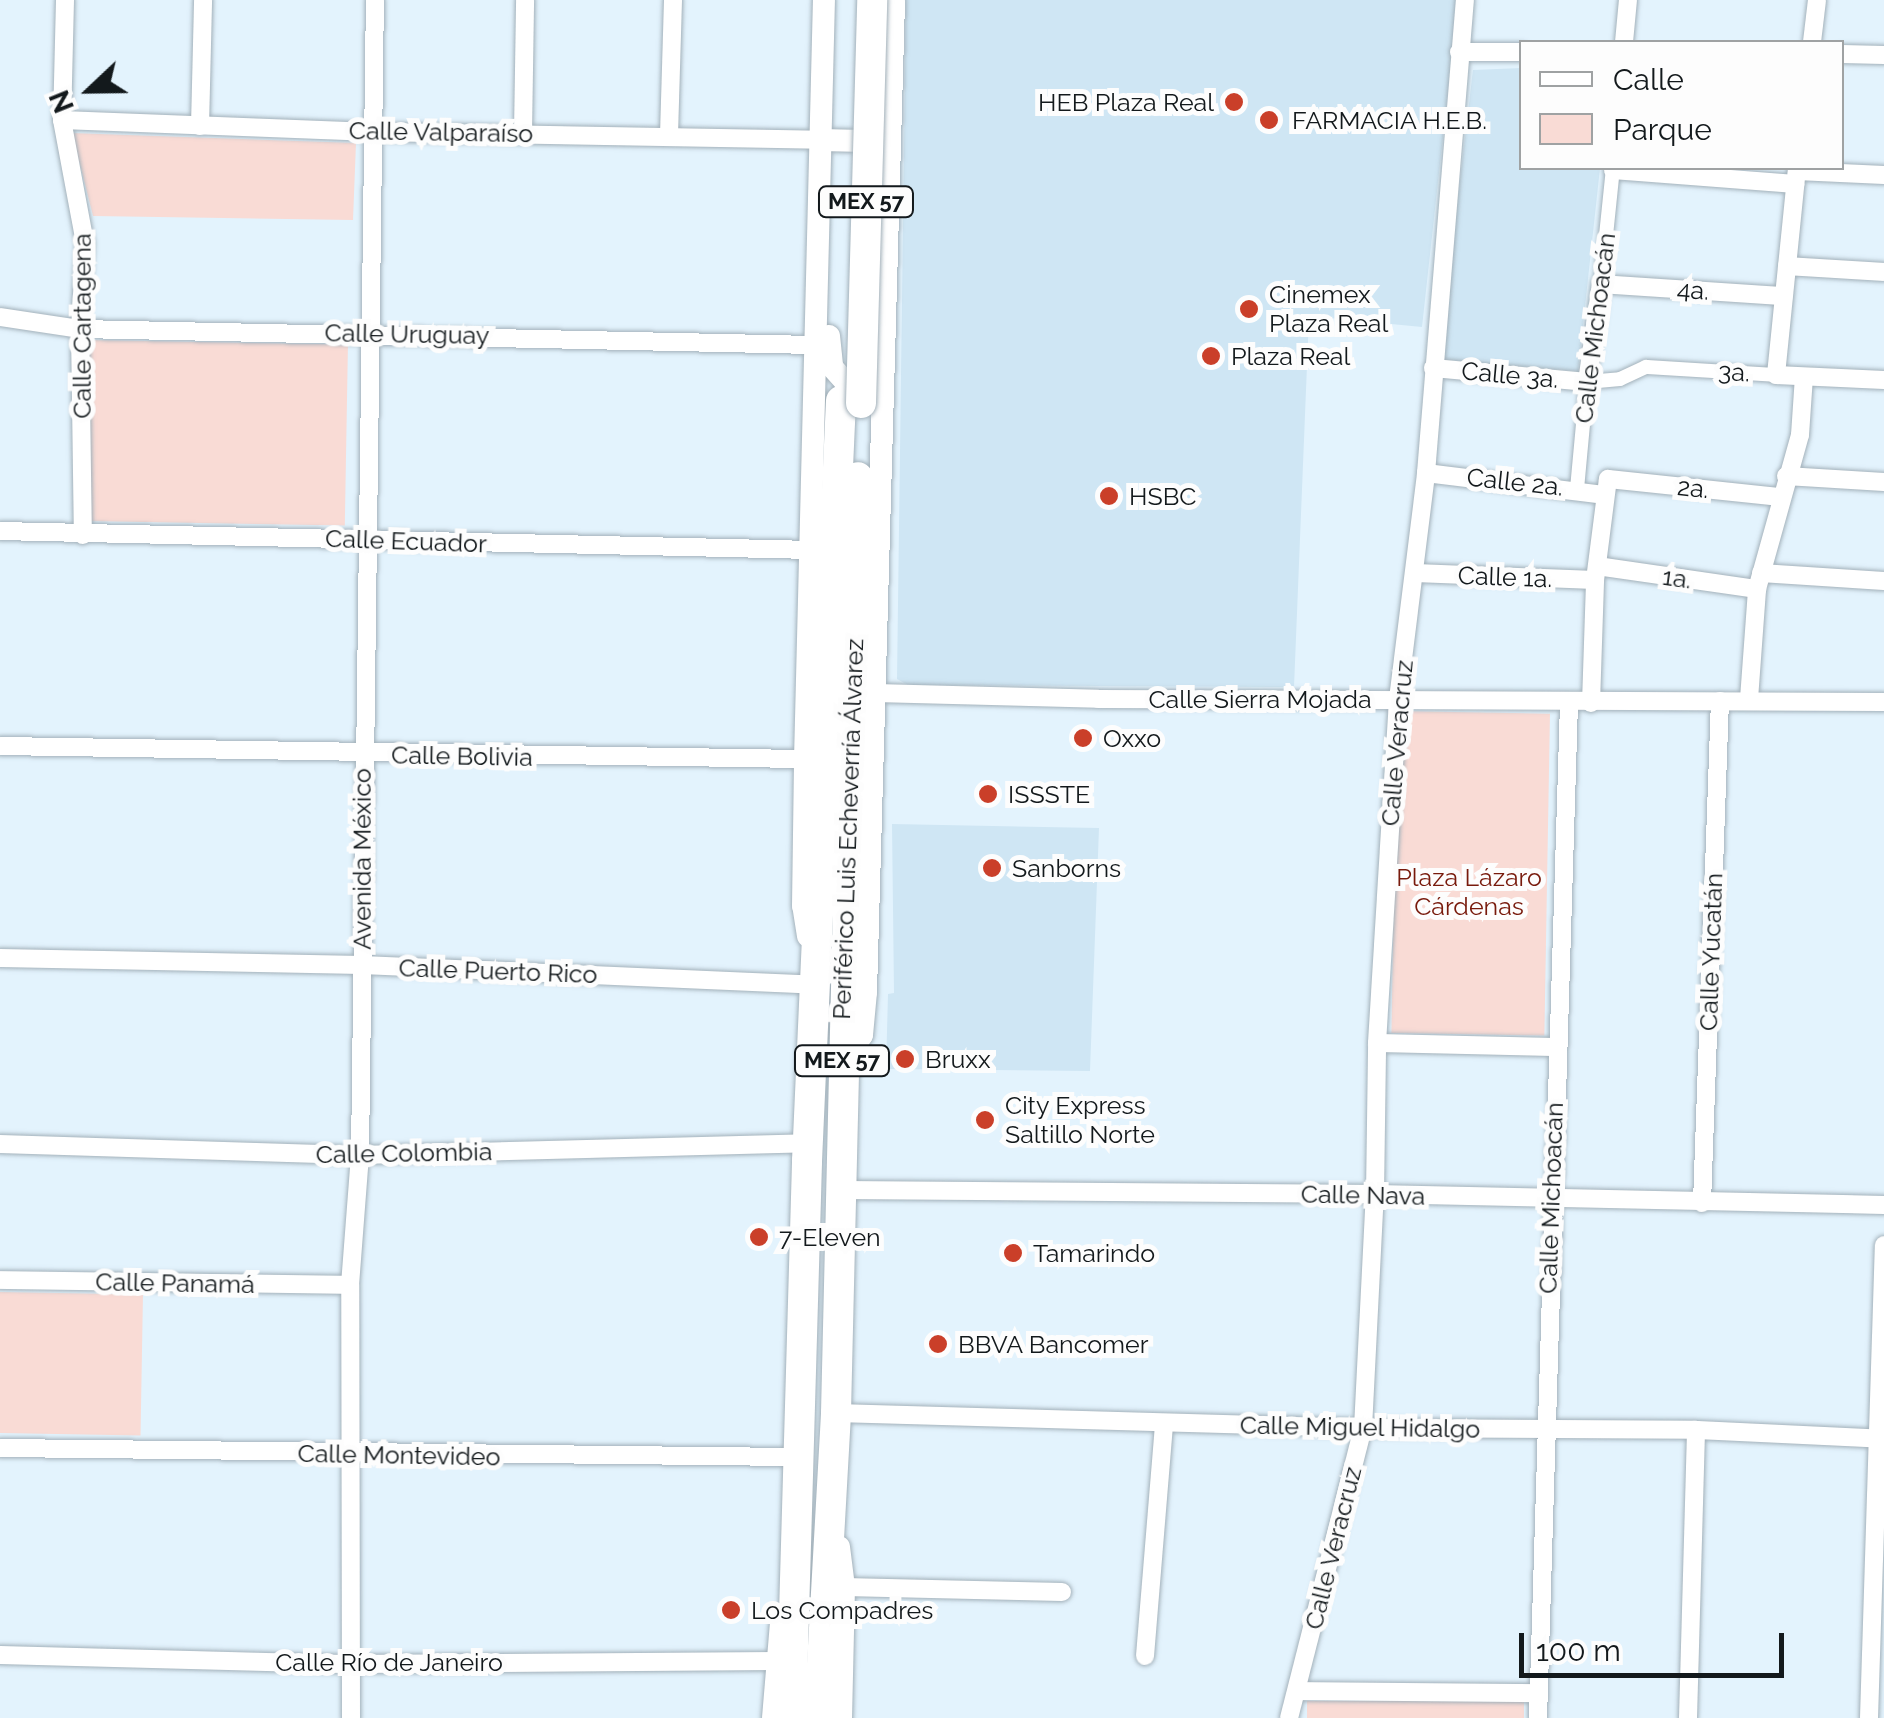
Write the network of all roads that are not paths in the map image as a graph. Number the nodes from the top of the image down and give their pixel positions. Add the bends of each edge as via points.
1 (65, 0) edge
2 (203, 0) edge
3 (375, 0) edge
4 (525, 0) edge
5 (673, 0) edge
6 (824, 0) edge
7 (852, 0) edge
8 (872, 0) edge
9 (894, 0) edge
10 (1465, 0) edge
11 (1628, 0) edge
12 (1817, 0) edge
13 (1624, 40) edge
14 (1812, 40) edge
15 (1460, 52) junction
16 (1519, 52) edge
17 (1844, 54) edge
18 (1884, 55) edge
19 (62, 120) junction
20 (200, 126) junction
21 (372, 132) junction
22 (523, 133) junction
23 (669, 135) junction
24 (820, 140) junction
25 (1613, 170) edge
26 (1650, 170) edge
27 (1796, 174) edge
28 (1884, 175) edge
29 (1787, 266) junction
30 (1884, 272) edge
31 (1601, 284) junction
32 (1784, 296) junction
33 (887, 302) junction
34 (0, 317) edge
35 (80, 329) junction
36 (369, 332) junction
37 (816, 345) junction
38 (1432, 368) junction
39 (1776, 375) junction
40 (1804, 377) junction
41 (1884, 380) edge
42 (1587, 382) junction
43 (862, 402) junction
44 (1426, 473) junction
45 (1786, 476) junction
46 (1884, 482) edge
47 (1606, 487) junction
48 (1577, 489) junction
49 (1779, 497) junction
50 (0, 531) edge
51 (83, 535) junction
52 (365, 539) junction
53 (812, 550) junction
54 (1415, 573) junction
55 (1596, 573) junction
56 (1759, 581) junction
57 (1884, 581) edge
58 (875, 694) junction
59 (1398, 699) junction
60 (1750, 699) junction
61 (1720, 701) junction
62 (1569, 702) junction
63 (1884, 702) edge
64 (1591, 703) junction
65 (0, 746) edge
66 (363, 755) junction
67 (805, 759) junction
68 (0, 958) edge
69 (362, 965) junction
70 (816, 976) junction
71 (1377, 1043) junction
72 (1555, 1047) junction
73 (842, 1067) junction
74 (0, 1144) edge
75 (808, 1144) junction
76 (360, 1156) junction
77 (842, 1190) junction
78 (1375, 1194) junction
79 (1552, 1200) junction
80 (1702, 1203) junction
81 (1884, 1206) edge
82 (1884, 1245) edge
83 (0, 1280) edge
84 (350, 1285) junction
85 (836, 1413) junction
86 (1164, 1424) junction
87 (1362, 1428) junction
88 (1545, 1428) junction
89 (1696, 1430) junction
90 (1882, 1438) edge
91 (0, 1448) edge
92 (350, 1455) junction
93 (798, 1457) junction
94 (832, 1495) junction
95 (794, 1587) junction
96 (844, 1587) junction
97 (1062, 1592) dead end
98 (0, 1655) edge
99 (1145, 1656) dead end
100 (777, 1661) junction
101 (352, 1664) junction
102 (1297, 1691) junction
103 (1539, 1693) junction
104 (350, 1718) edge
105 (773, 1718) edge
106 (791, 1718) edge
107 (819, 1718) edge
108 (841, 1718) edge
109 (1289, 1718) edge
110 (1538, 1718) edge
111 (1688, 1718) edge
112 (1870, 1718) edge

1 - 19 street, Calle Cartagena
2 - 20 street
3 - 21 street, Avenida México
4 - 22 street
5 - 23 street
6 - 24 street
7 - 43 highway, Periférico Luis Echeverría Álvarez / MEX 57
8 - 43 highway, Periférico Luis Echeverría Álvarez / MEX 57, bridge
9 - 33 street
10 - 15 street, Calle Veracruz
11 - 13 street
12 - 14 street
15 - 16 street
15 - 38 street, Calle Veracruz
17 - 18 street
19 - 20 street, Calle Valparaíso
19 - 35 street, Calle Cartagena via 85,244
20 - 21 street, Calle Valparaíso
21 - 22 street, Calle Valparaíso
21 - 36 street, Avenida México
22 - 23 street, Calle Valparaíso
23 - 24 street, Calle Valparaíso
24 - 33 street via 869,144 873,263
24 - 37 street
24 - 43 street via 831,167 828,354
25 - 31 street, Calle Michoacán
26 - 27 street
27 - 28 street
27 - 29 street
29 - 30 street
29 - 32 street
31 - 32 street, 4a.
31 - 42 street, Calle Michoacán
32 - 39 street
33 - 43 street
34 - 35 street, Calle Uruguay
35 - 36 street, Calle Uruguay
35 - 51 street, Calle Cartagena
36 - 37 street, Calle Uruguay
36 - 52 street, Avenida México
37 - 53 street
38 - 42 street, Calle 3a.
38 - 44 street, Calle Veracruz
39 - 40 street, 3a.
39 - 42 street, 3a. via 1646,367 1620,379
40 - 41 street, 3a.
40 - 45 street via 1800,435
42 - 48 street, Calle Michoacán
43 - 58 street
43 - 70 highway, Periférico Luis Echeverría Álvarez / MEX 57
43 - 73 highway, Periférico Luis Echeverría Álvarez / MEX 57
44 - 48 street, Calle 2a.
44 - 54 street, Calle Veracruz
45 - 46 street
45 - 49 street
47 - 48 street, Calle 2a.
47 - 49 street, 2a.
47 - 55 street
49 - 56 street
50 - 51 street, Calle Ecuador
51 - 52 street, Calle Ecuador
52 - 53 street, Calle Ecuador
52 - 66 street, Avenida México
53 - 67 street
54 - 55 street, Calle 1a.
54 - 59 street, Calle Veracruz
55 - 56 street, 1a.
55 - 64 street
56 - 57 street, 1a.
56 - 60 street
58 - 59 street, Calle Sierra Mojada
58 - 73 street via 862,1035
59 - 62 street, Calle Sierra Mojada
59 - 71 street, Calle Veracruz
60 - 61 street, Calle Sierra Mojada
60 - 63 street, Calle Sierra Mojada
61 - 64 street, Calle Sierra Mojada
61 - 80 street, Calle Yucatán
62 - 64 street, Calle Sierra Mojada
62 - 72 street, Calle Michoacán
65 - 66 street, Calle Bolivia
66 - 67 street, Calle Bolivia
66 - 69 street, Avenida México
67 - 70 street via 803,906
68 - 69 street, Calle Puerto Rico
69 - 70 street, Calle Puerto Rico
69 - 76 street, Avenida México
70 - 75 highway, Periférico Luis Echeverría Álvarez / MEX 57
71 - 72 street
71 - 78 street, Calle Veracruz
72 - 79 street, Calle Michoacán
73 - 77 highway, Periférico Luis Echeverría Álvarez / MEX 57
74 - 76 street, Calle Colombia
75 - 76 street, Calle Colombia
75 - 93 highway, Periférico Luis Echeverría Álvarez / MEX 57
76 - 84 street, Avenida México
77 - 78 street, Calle Nava
77 - 85 highway, Periférico Luis Echeverría Álvarez / MEX 57
78 - 79 street, Calle Nava
78 - 87 street, Calle Veracruz
79 - 80 street, Calle Nava
79 - 88 street, Calle Michoacán
80 - 81 street, Calle Nava
82 - 90 street
83 - 84 street, Calle Panamá
84 - 92 street, Avenida México
85 - 86 street, Calle Miguel Hidalgo
85 - 94 highway, Periférico Luis Echeverría Álvarez / MEX 57
86 - 87 street, Calle Miguel Hidalgo
86 - 99 street
87 - 88 street, Calle Miguel Hidalgo
87 - 102 street, Calle Veracruz
88 - 89 street, Calle Miguel Hidalgo
88 - 103 street, Calle Michoacán
89 - 90 street, Calle Miguel Hidalgo
89 - 111 street
90 - 112 street
91 - 92 street, Calle Montevideo
92 - 93 street, Calle Montevideo
92 - 101 street, Avenida México
93 - 95 highway, Periférico Luis Echeverría Álvarez / MEX 57
94 - 96 street
94 - 107 highway, Periférico Luis Echeverría Álvarez / MEX 57
95 - 100 street, Periférico Luis Echeverría Álvarez via 784,1605
95 - 106 highway, Periférico Luis Echeverría Álvarez / MEX 57
96 - 97 street
96 - 108 street
98 - 101 street, Calle Río de Janeiro
100 - 101 street, Calle Río de Janeiro
100 - 105 street, Periférico Luis Echeverría Álvarez
101 - 104 street, Avenida México
102 - 103 street
102 - 109 street, Calle Veracruz
103 - 110 street, Calle Michoacán

